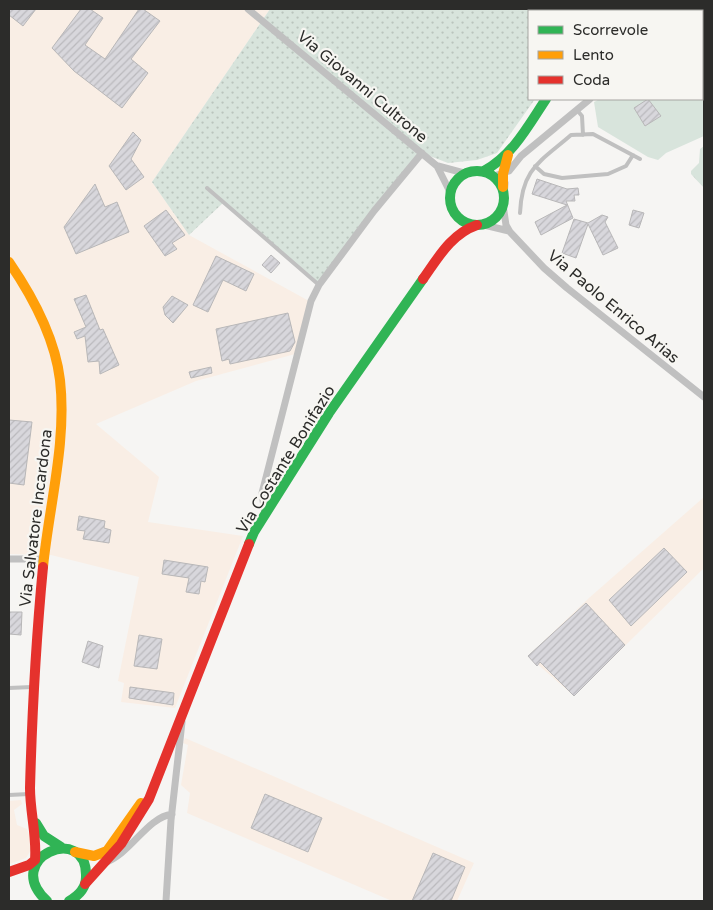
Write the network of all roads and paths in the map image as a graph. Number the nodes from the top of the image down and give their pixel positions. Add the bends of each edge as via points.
1 (248, 9) edge
2 (545, 100) edge
3 (589, 100) edge
4 (577, 110) junction
5 (583, 135) junction
6 (422, 153) junction
7 (508, 154) junction
8 (633, 155) junction
9 (640, 159) dead end
10 (437, 166) junction
11 (535, 166) junction
12 (464, 173) junction
13 (497, 173) junction
14 (207, 188) dead end
15 (450, 192) junction
16 (503, 198) junction
17 (453, 210) junction
18 (520, 213) dead end
19 (479, 225) junction
20 (510, 232) junction
21 (446, 247) junction
22 (9, 262) edge
23 (319, 285) junction
24 (704, 397) edge
25 (266, 514) junction
26 (9, 558) edge
27 (43, 559) junction
28 (34, 687) junction
29 (9, 688) edge
30 (182, 719) junction
31 (164, 763) junction
32 (30, 794) junction
33 (9, 796) edge
34 (172, 814) junction
35 (33, 819) junction
36 (68, 850) junction
37 (35, 860) junction
38 (104, 864) junction
39 (9, 872) edge
40 (31, 883) junction
41 (85, 884) junction
42 (38, 898) edge
43 (46, 901) edge
44 (69, 901) edge
45 (166, 901) edge

1 - 6 street, Via Giovanni Cultrone
2 - 7 main road
3 - 4 street
4 - 5 lane via 582,116
4 - 13 street
5 - 8 lane via 593,134
5 - 11 lane via 571,135
6 - 10 street, Via Giovanni Cultrone
6 - 23 street
7 - 13 main road
7 - 13 main road via 497,165
8 - 9 lane
8 - 11 lane via 626,166 608,174 562,178 544,174
10 - 12 street
10 - 15 street
11 - 18 lane via 521,192
12 - 13 main road via 474,170
12 - 15 main road
13 - 16 main road
13 - 16 street
14 - 23 lane
15 - 17 main road
16 - 19 main road via 496,217
16 - 20 street via 506,225
17 - 19 main road via 460,219
17 - 21 main road via 453,231
19 - 20 street
19 - 21 main road via 464,230
20 - 24 street, Via Paolo Enrico Arias via 562,283
21 - 25 main road, Via Costante Bonifazio via 329,412
22 - 27 main road, Via Salvatore Incardona via 37,306 50,338 60,379 61,430
23 - 25 street via 311,301 262,493
25 - 30 main road, Via Costante Bonifazio via 254,532 230,589
26 - 27 street
27 - 28 main road, Via Salvatore Incardona
28 - 29 lane
28 - 32 main road, Via Salvatore Incardona
30 - 31 main road, Via Costante Bonifazio
30 - 34 street
31 - 36 main road via 107,851 99,856 89,856
31 - 38 main road via 138,820
32 - 33 lane
32 - 35 main road, Via Salvatore Incardona
34 - 38 street via 163,816 124,853
34 - 45 street
35 - 36 main road via 44,836
35 - 37 main road, Via Salvatore Incardona
36 - 37 main road via 51,848
36 - 41 main road via 84,866
37 - 39 main road via 29,866
37 - 40 main road, Via Salvatore Incardona via 31,868
38 - 41 main road
39 - 40 main road
40 - 42 main road
41 - 44 main road
42 - 43 main road

